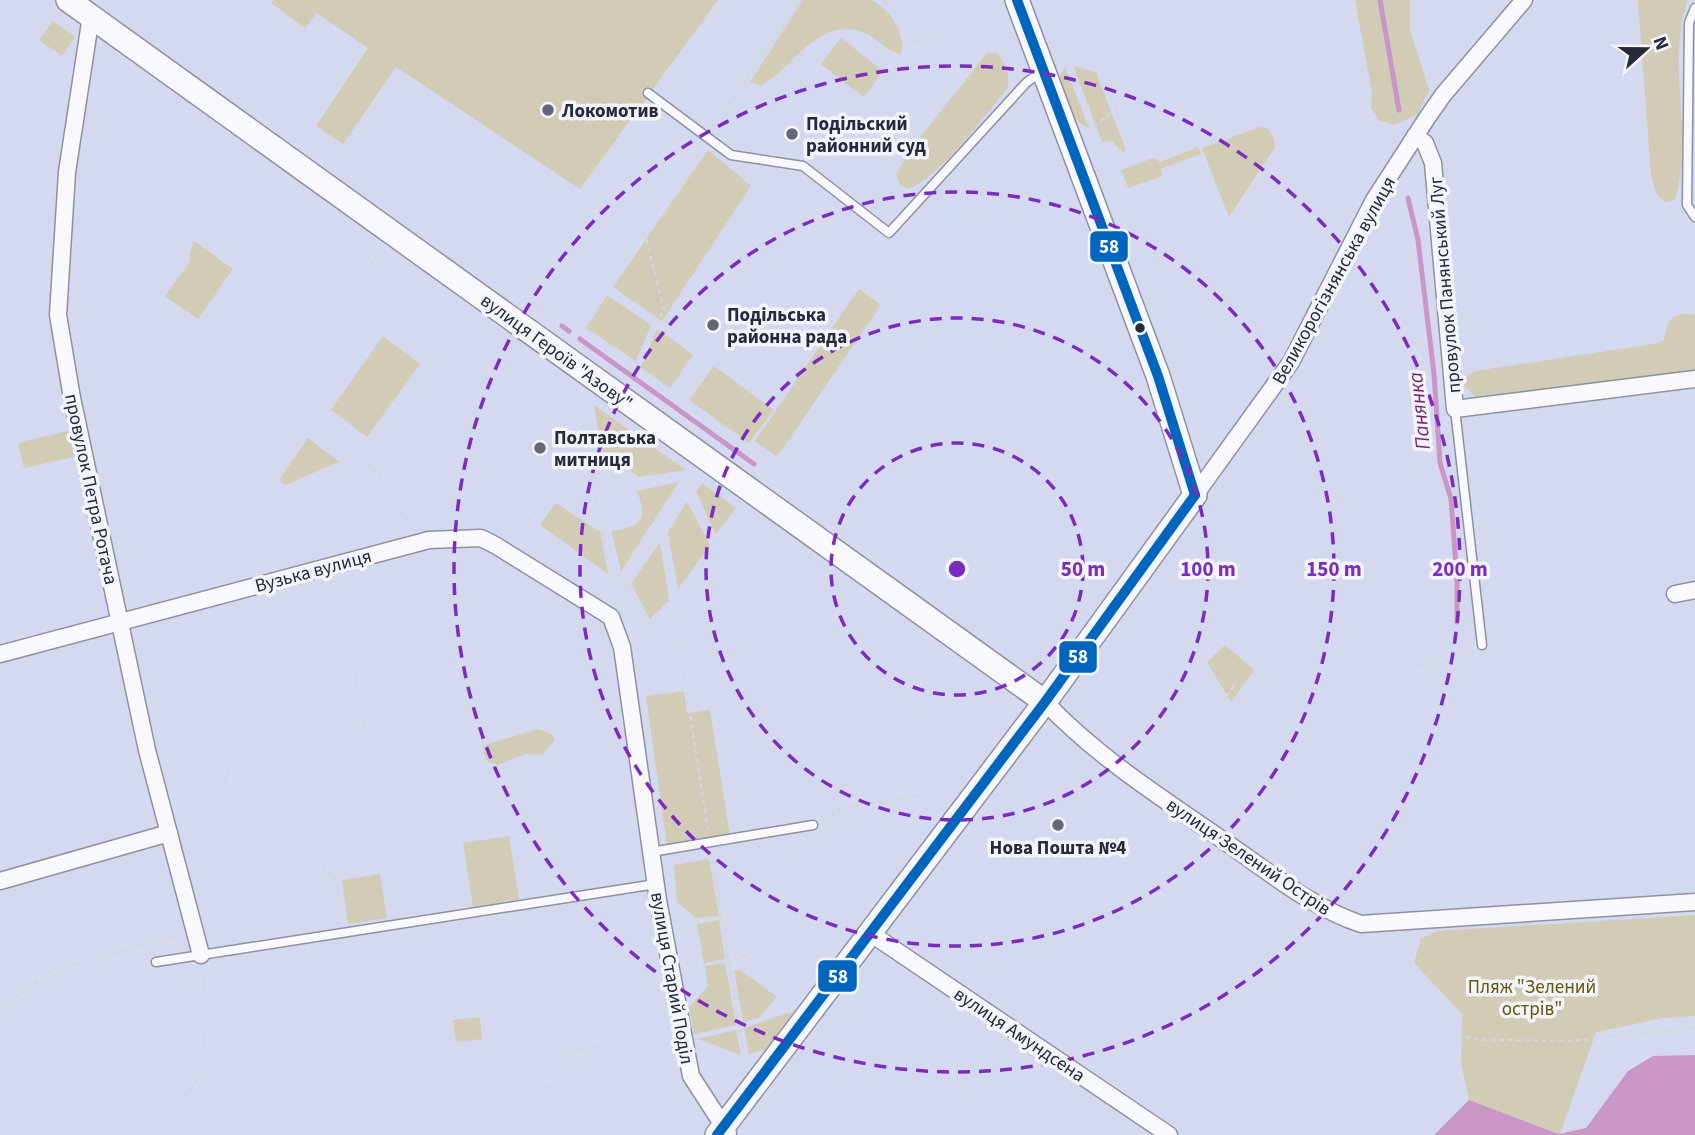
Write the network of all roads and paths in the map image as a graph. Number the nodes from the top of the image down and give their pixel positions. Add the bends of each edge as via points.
1 (68, 0) edge
2 (800, 0) edge
3 (1017, 0) edge
4 (1524, 0) edge
5 (1695, 8) edge
6 (91, 16) junction
7 (943, 38) dead end
8 (915, 42) dead end
9 (1043, 70) junction
10 (897, 74) dead end
11 (909, 84) dead end
12 (648, 93) dead end
13 (1120, 105) dead end
14 (864, 122) dead end
15 (1094, 127) dead end
16 (875, 130) dead end
17 (1415, 136) junction
18 (707, 137) junction
19 (1695, 217) edge
20 (644, 231) dead end
21 (384, 242) dead end
22 (346, 300) dead end
23 (656, 323) dead end
24 (1695, 379) edge
25 (576, 386) dead end
26 (1455, 409) junction
27 (364, 454) dead end
28 (1195, 495) junction
29 (541, 502) dead end
30 (412, 528) dead end
31 (523, 529) dead end
32 (466, 568) dead end
33 (621, 577) dead end
34 (612, 589) dead end
35 (1695, 590) edge
36 (1675, 593) dead end
37 (611, 617) joint
38 (120, 622) junction
39 (436, 625) dead end
40 (654, 630) dead end
41 (1482, 645) joint
42 (350, 647) dead end
43 (0, 654) edge
44 (1419, 666) dead end
45 (272, 668) dead end
46 (1235, 684) dead end
47 (1045, 702) junction
48 (1222, 704) dead end
49 (368, 748) dead end
50 (917, 795) dead end
51 (217, 797) dead end
52 (813, 825) joint
53 (169, 833) junction
54 (313, 851) dead end
55 (652, 852) junction
56 (0, 881) edge
57 (656, 884) junction
58 (1695, 902) edge
59 (722, 917) dead end
60 (694, 921) dead end
61 (195, 931) junction
62 (344, 932) junction
63 (870, 933) junction
64 (727, 948) dead end
65 (201, 955) junction
66 (729, 960) dead end
67 (753, 960) dead end
68 (156, 962) dead end
69 (702, 965) dead end
70 (0, 1009) edge
71 (1695, 1028) edge
72 (1457, 1036) dead end
73 (602, 1045) dead end
74 (553, 1051) dead end
75 (550, 1069) dead end
76 (543, 1071) dead end
77 (553, 1086) dead end
78 (545, 1087) dead end
79 (175, 1109) dead end
80 (723, 1132) edge
81 (1169, 1135) edge

1 - 6 main road, вулиця Героїв "Азову"
2 - 18 path
3 - 9 main road
4 - 17 street, Великорогізнянська вулиця via 1443,95
5 - 19 lane via 1689,23 1687,205
6 - 38 street, провулок Петра Ротача via 67,172 58,315
6 - 47 main road, вулиця Героїв "Азову"
7 - 8 path
9 - 18 lane via 890,233 803,166 731,155
9 - 28 main road via 1158,376
10 - 11 path
12 - 18 lane
13 - 15 path
14 - 16 path
17 - 26 street, провулок Панянський Луг via 1425,143 1433,163
17 - 28 street, Великорогізнянська вулиця via 1374,200 1291,362
20 - 23 path via 664,310
21 - 22 path
24 - 26 street, провулок Панянський Луг
25 - 34 path
26 - 41 lane
27 - 30 path
28 - 47 main road
29 - 31 path
32 - 39 path
33 - 40 path
35 - 36 street
37 - 38 street, Вузька вулиця via 481,538 429,540
37 - 55 street, вулиця Старий Поділ via 622,647
38 - 43 street, Вузька вулиця
38 - 53 street, провулок Петра Ротача
41 - 44 path via 1440,663
42 - 49 path
45 - 51 path
46 - 48 path
47 - 58 street, вулиця Зелений Острів via 1088,743 1221,839 1329,914 1361,924
47 - 63 main road
50 - 52 path via 841,809
52 - 55 lane
53 - 56 street
53 - 61 street, провулок Петра Ротача
54 - 62 path via 336,882
55 - 57 street, вулиця Старий Поділ
57 - 62 lane
57 - 80 street, вулиця Старий Поділ via 691,1076
59 - 60 path
61 - 65 street, провулок Петра Ротача
61 - 70 path via 52,970
62 - 65 lane
63 - 80 main road
63 - 81 street, вулиця Амундсена
64 - 67 path
65 - 68 lane
65 - 79 path via 206,968 202,1006 206,1068
66 - 69 path
71 - 72 path via 1572,1041 1486,1041
73 - 74 path
75 - 76 path
77 - 78 path

